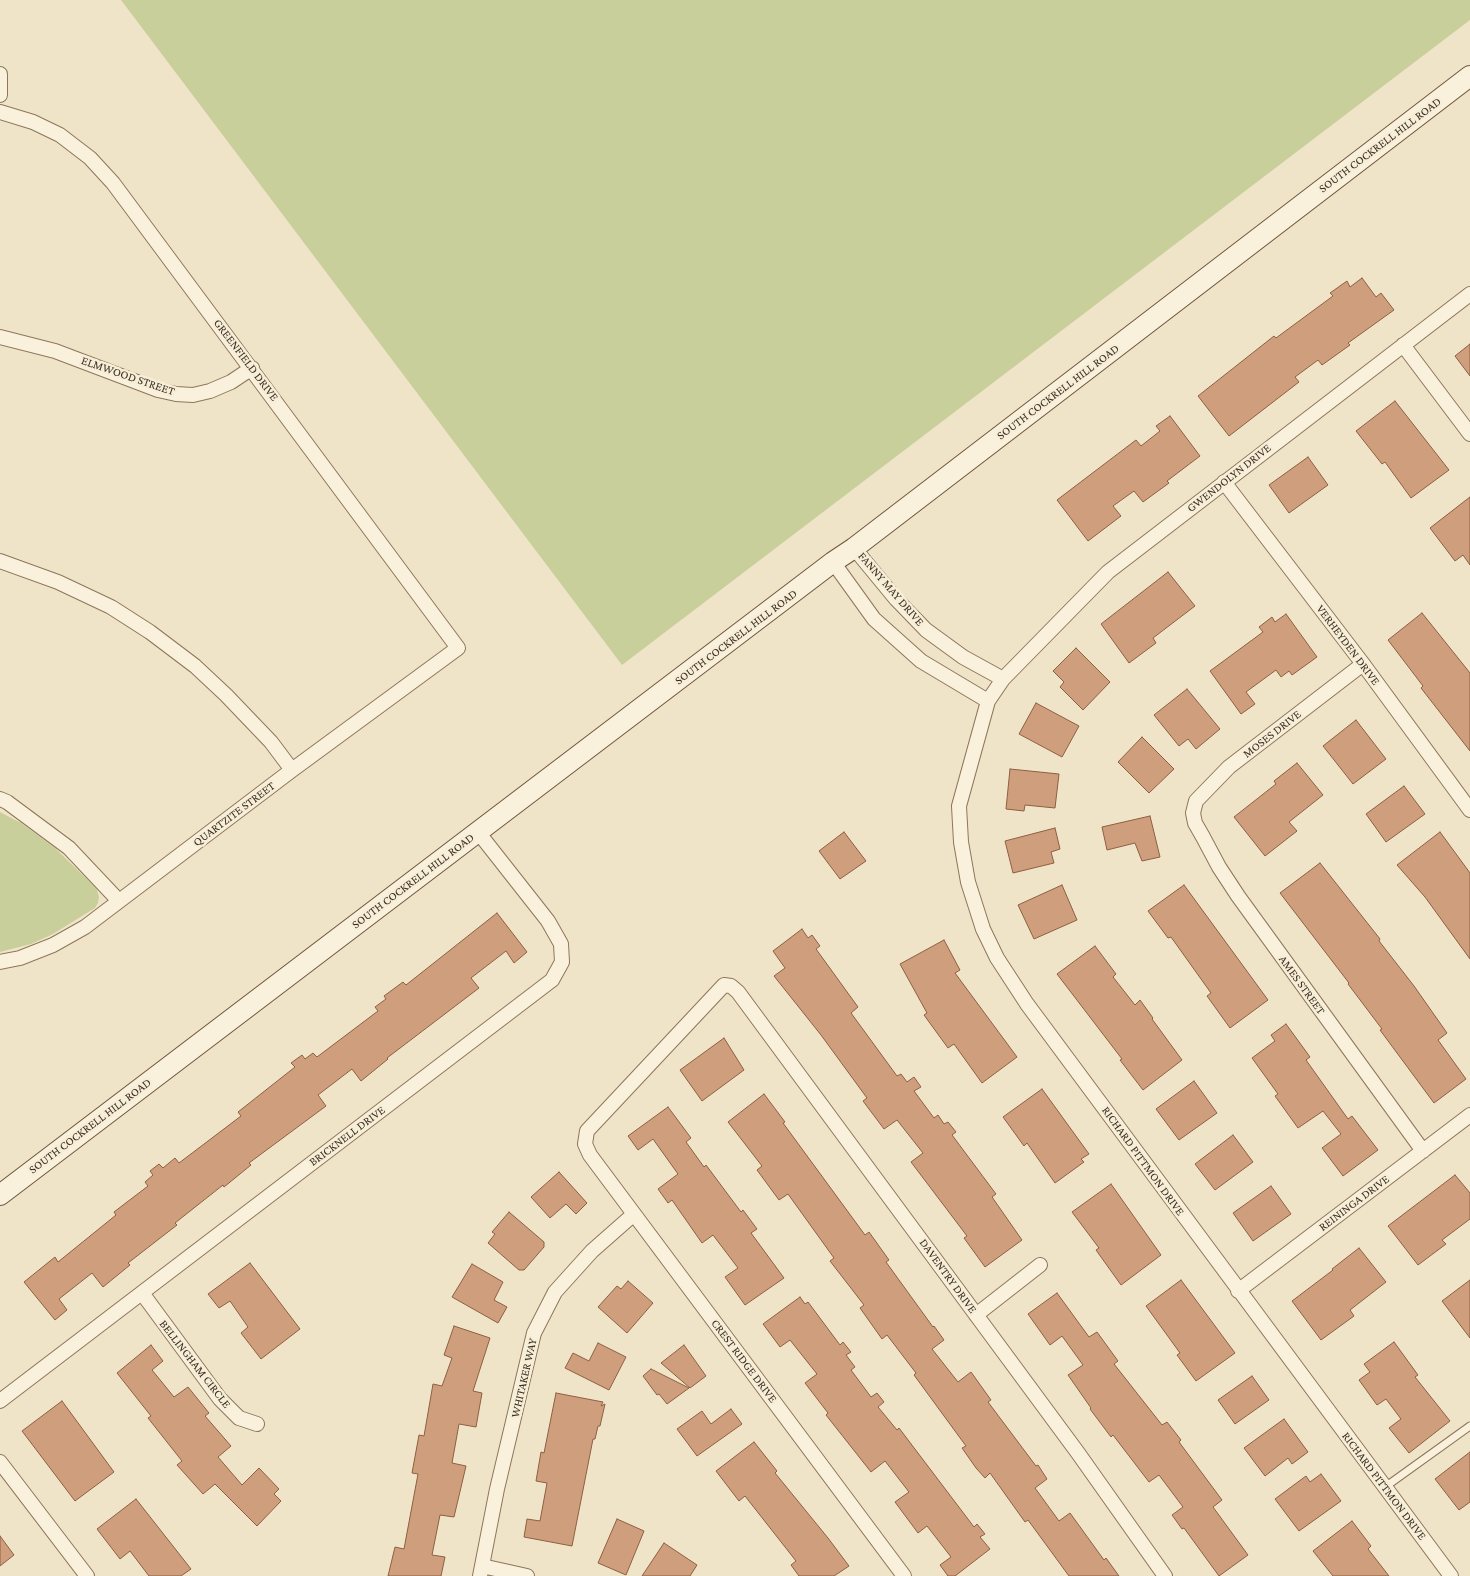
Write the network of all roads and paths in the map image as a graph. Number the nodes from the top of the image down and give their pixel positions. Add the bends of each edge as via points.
1 (0, 74) edge
2 (1470, 76) edge
3 (0, 95) edge
4 (0, 112) edge
5 (1470, 294) edge
6 (0, 337) edge
7 (1403, 345) junction
8 (252, 368) junction
9 (1470, 434) edge
10 (1224, 482) junction
11 (854, 548) junction
12 (0, 561) edge
13 (833, 562) junction
14 (458, 648) joint
15 (1363, 664) junction
16 (1003, 679) junction
17 (988, 701) junction
18 (292, 770) junction
19 (0, 799) edge
20 (1470, 810) edge
21 (1193, 813) joint
22 (478, 832) junction
23 (119, 902) junction
24 (0, 962) edge
25 (724, 985) joint
26 (1470, 1115) edge
27 (1423, 1151) junction
28 (0, 1195) edge
29 (634, 1214) junction
30 (1040, 1265) dead end
31 (1238, 1291) junction
32 (142, 1293) junction
33 (976, 1315) junction
34 (0, 1401) edge
35 (257, 1424) dead end
36 (1470, 1426) edge
37 (0, 1462) edge
38 (1385, 1487) junction
39 (481, 1571) edge
40 (87, 1576) edge
41 (526, 1576) edge
42 (904, 1576) edge
43 (1166, 1576) edge
44 (1451, 1576) edge

1 - 3 street
2 - 11 main road, SOUTH COCKRELL HILL ROAD
4 - 8 street, GREENFIELD DRIVE via 33,122 60,136 90,158 114,183
5 - 7 street, GWENDOLYN DRIVE
6 - 8 street, ELMWOOD STREET via 55,351 176,394 210,391
7 - 9 street
7 - 10 street, GWENDOLYN DRIVE
8 - 14 street, GREENFIELD DRIVE
10 - 15 street, VERHEYDEN DRIVE
10 - 16 street, GWENDOLYN DRIVE via 1108,572
11 - 13 main road, SOUTH COCKRELL HILL ROAD
11 - 16 street, FANNY MAY DRIVE via 896,600 926,630 963,657
12 - 18 street via 58,582 150,632 195,666 226,695 271,742
13 - 17 street via 874,619 921,661
13 - 22 main road, SOUTH COCKRELL HILL ROAD
14 - 18 street, QUARTZITE STREET
15 - 20 street, VERHEYDEN DRIVE
15 - 21 street, MOSES DRIVE via 1229,768 1196,802
16 - 17 street, GWENDOLYN DRIVE
17 - 31 street, RICHARD PITTMON DRIVE via 959,806 968,882 983,929 997,958 1027,1004
18 - 23 street, QUARTZITE STREET
19 - 23 street via 69,848
21 - 27 street, AMES STREET via 1202,837 1238,896
22 - 28 main road, SOUTH COCKRELL HILL ROAD
22 - 32 street, BRICKNELL DRIVE via 548,921 560,944 562,962 552,980
23 - 24 street, QUARTZITE STREET via 53,945
25 - 29 street, CREST RIDGE DRIVE via 587,1131 585,1144 590,1155
25 - 33 street, DAVENTRY DRIVE via 738,992
26 - 27 street, REININGA DRIVE
27 - 31 street, REININGA DRIVE
29 - 39 street, WHITAKER WAY via 592,1251 555,1292 534,1333
29 - 42 street, CREST RIDGE DRIVE
30 - 33 street
31 - 38 street, RICHARD PITTMON DRIVE
32 - 34 street, BRICKNELL DRIVE
32 - 35 street, BELLINGHAM CIRCLE via 220,1399 239,1418
33 - 43 street, DAVENTRY DRIVE
36 - 38 lane
37 - 40 street
38 - 44 street, RICHARD PITTMON DRIVE
39 - 41 street

